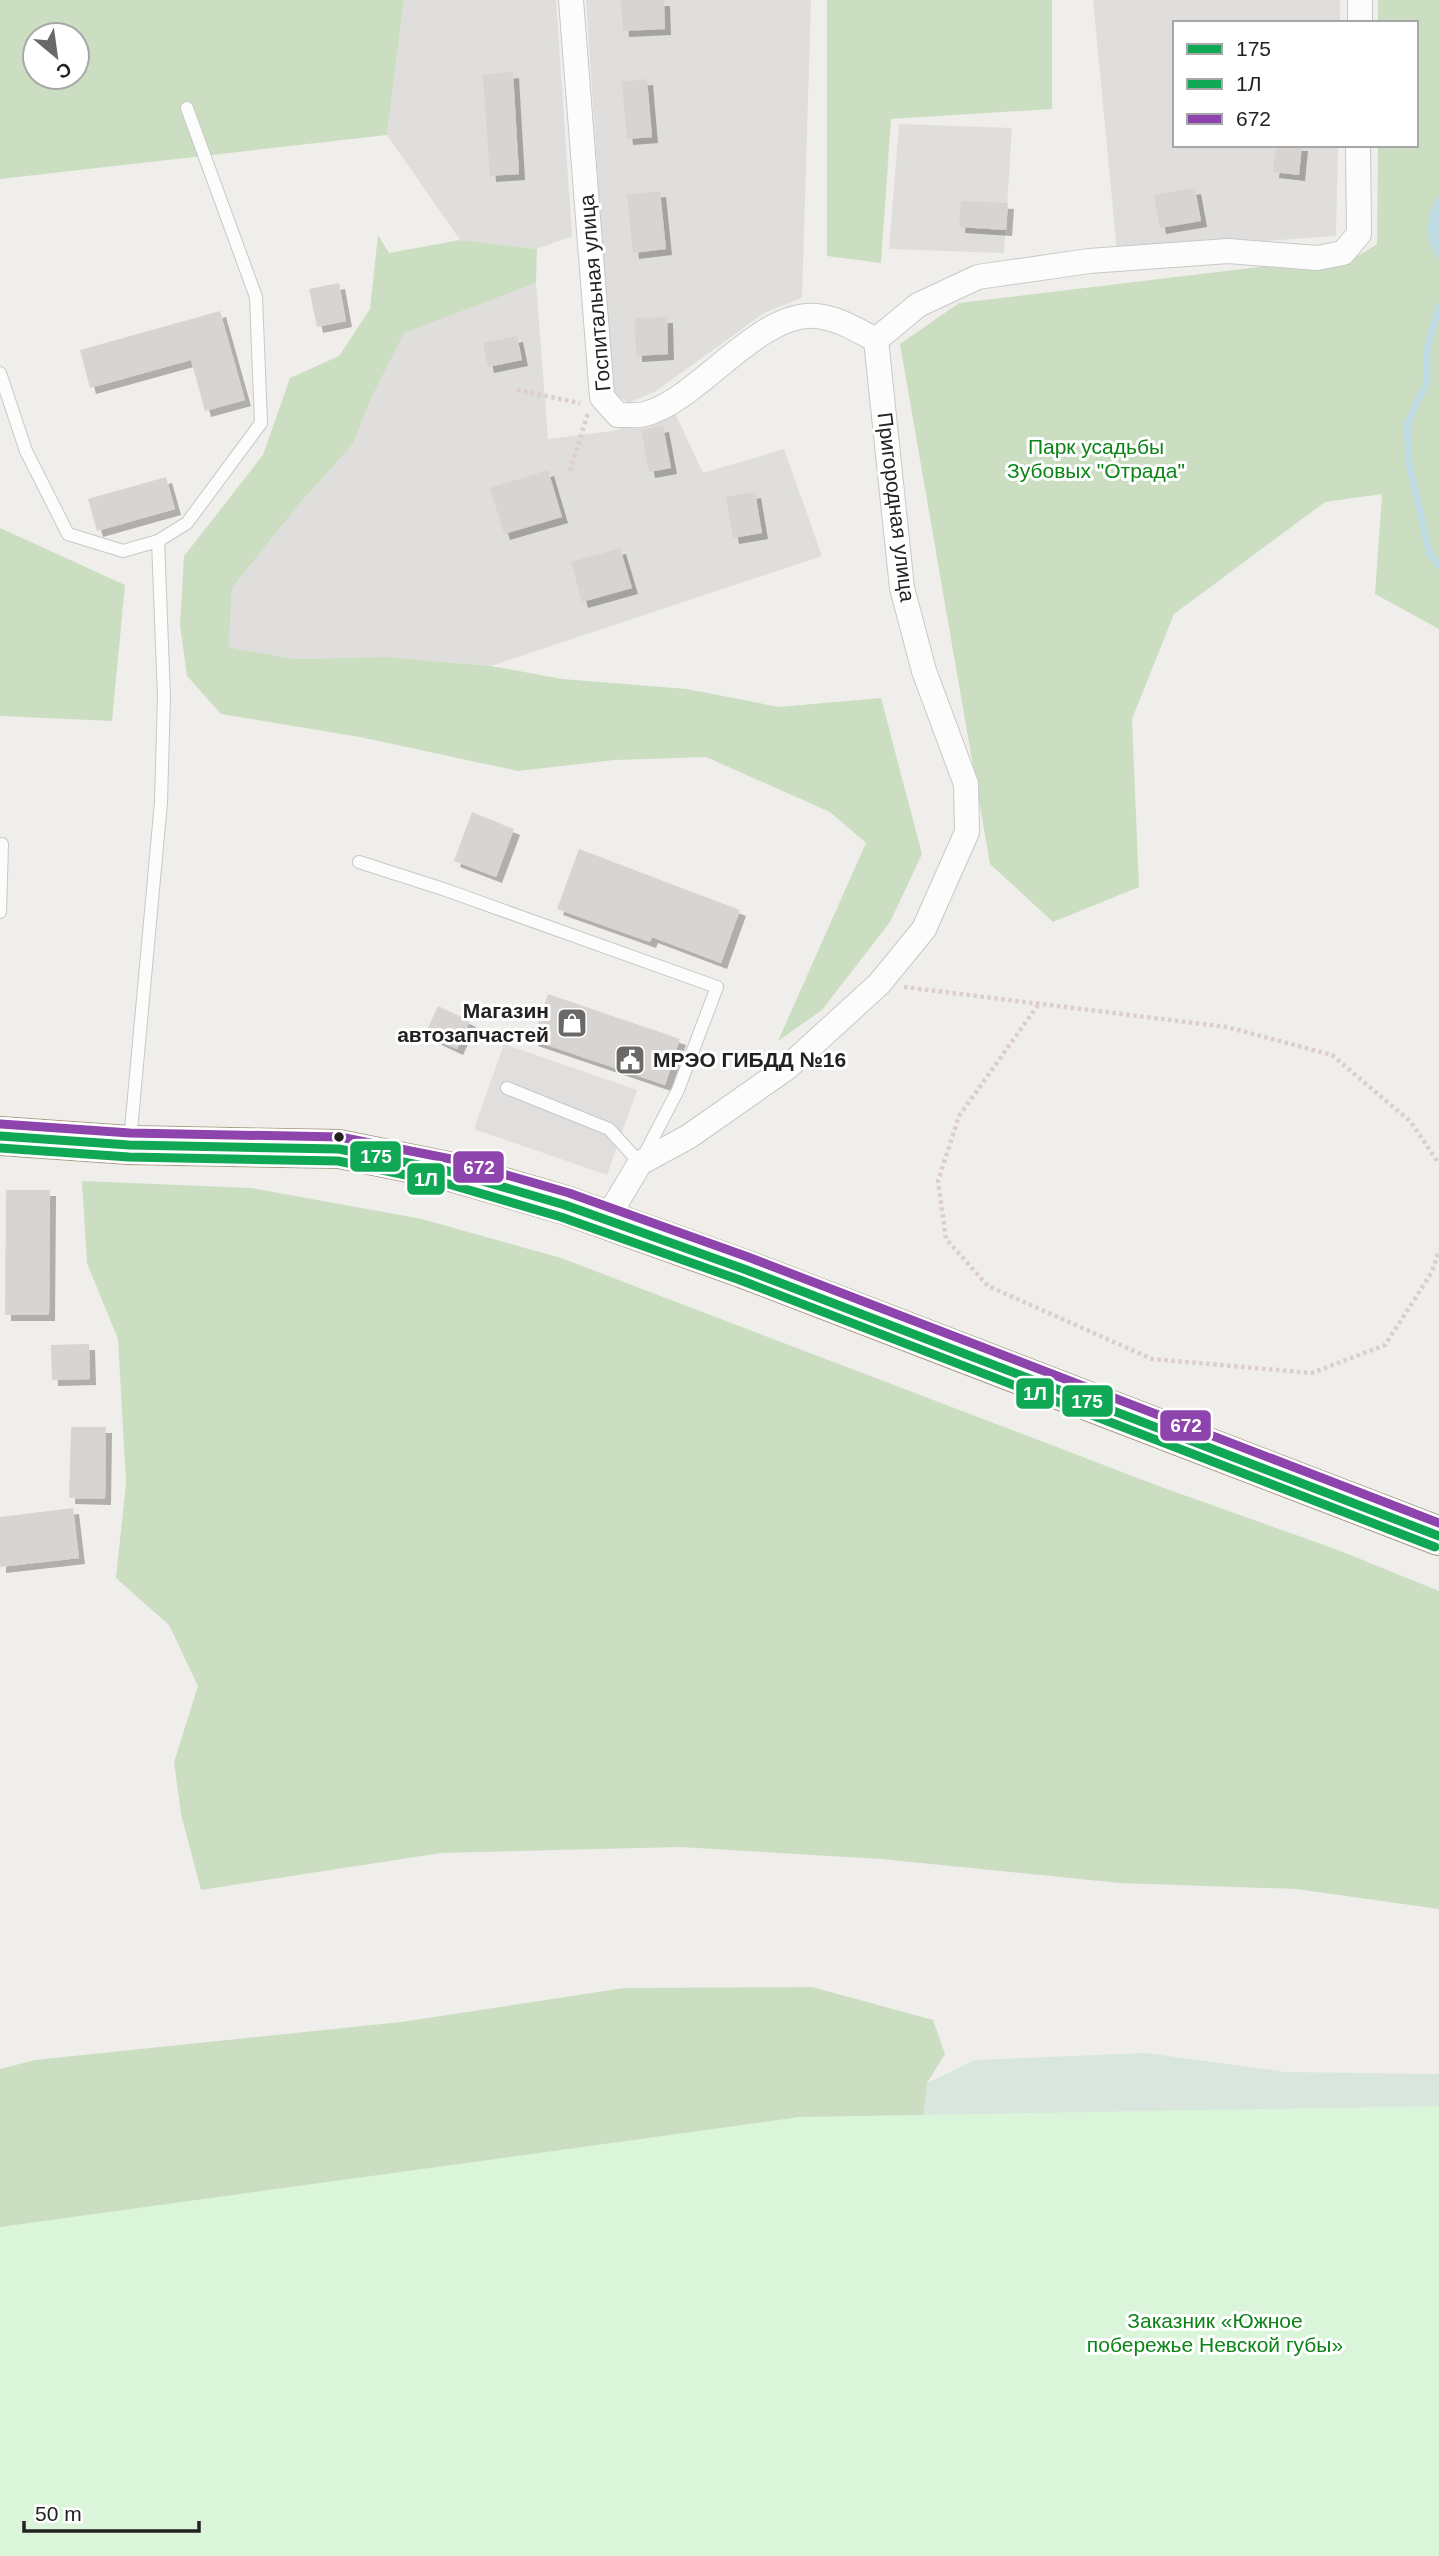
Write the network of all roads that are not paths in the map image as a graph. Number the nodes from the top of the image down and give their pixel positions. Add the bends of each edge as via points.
1 (571, 0) edge
2 (1360, 0) edge
3 (1360, 21) edge
4 (187, 108) dead end
5 (1358, 147) edge
6 (876, 340) junction
7 (0, 373) edge
8 (158, 541) junction
9 (2, 844) dead end
10 (359, 862) dead end
11 (0, 912) edge
12 (507, 1088) dead end
13 (0, 1136) edge
14 (129, 1145) junction
15 (640, 1163) junction
16 (606, 1220) junction
17 (1439, 1536) edge

1 - 6 street, Госпитальная улица via 602,397 618,415 644,415 666,405 782,322 814,316 842,322
2 - 3 street
4 - 8 lane via 256,298 261,423 187,523
5 - 6 street via 1359,234 1343,253 1317,258 1214,252 1089,261 978,277 918,305
6 - 15 street, Пригородная улица via 902,588 924,671 966,784 967,832 924,929 879,984 788,1067 688,1137
7 - 8 lane via 26,451 68,534 123,551
8 - 14 lane via 164,697 161,802
9 - 11 lane
10 - 15 lane via 717,987 678,1090
12 - 15 lane via 609,1129
13 - 14 main road
14 - 16 main road via 339,1149 448,1171
15 - 16 street
16 - 17 main road

